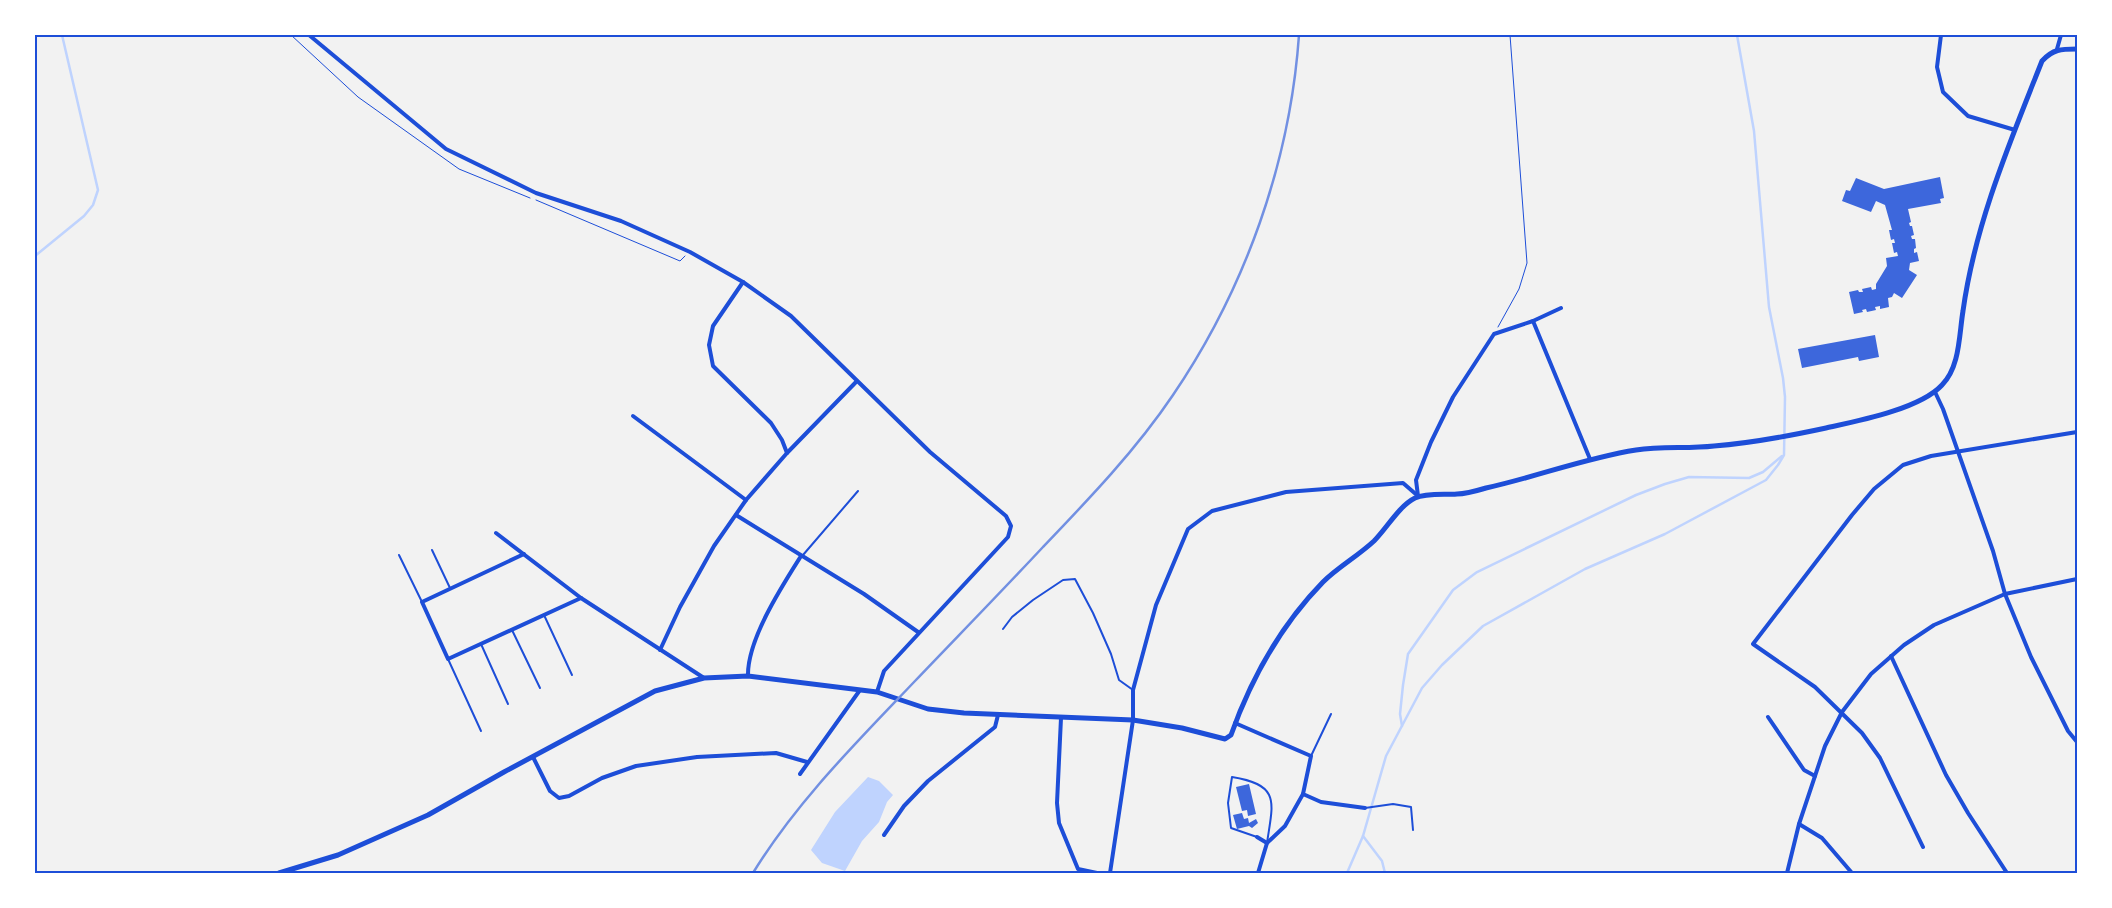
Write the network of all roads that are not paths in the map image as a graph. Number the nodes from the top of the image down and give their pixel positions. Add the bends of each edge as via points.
1 (309, 35) edge
2 (1941, 35) edge
3 (2061, 35) edge
4 (2057, 49) junction
5 (2077, 49) edge
6 (2014, 130) junction
7 (743, 282) junction
8 (1561, 308) dead end
9 (1533, 321) junction
10 (856, 382) junction
11 (1935, 392) junction
12 (633, 416) dead end
13 (2077, 432) edge
14 (1957, 451) junction
15 (787, 453) junction
16 (1590, 459) junction
17 (858, 491) dead end
18 (1418, 496) junction
19 (746, 500) junction
20 (736, 515) junction
21 (496, 533) dead end
22 (432, 550) dead end
23 (399, 554) dead end
24 (524, 554) junction
25 (802, 556) junction
26 (2077, 579) edge
27 (450, 588) junction
28 (2005, 594) junction
29 (581, 598) junction
30 (422, 602) junction
31 (544, 615) junction
32 (1003, 629) dead end
33 (512, 630) junction
34 (918, 632) junction
35 (481, 644) junction
36 (660, 650) junction
37 (1891, 656) junction
38 (448, 659) junction
39 (572, 675) dead end
40 (748, 676) junction
41 (704, 678) junction
42 (540, 688) dead end
43 (860, 690) junction
44 (1133, 690) junction
45 (876, 692) junction
46 (508, 704) dead end
47 (1842, 712) junction
48 (1331, 714) dead end
49 (998, 715) junction
50 (1061, 718) junction
51 (1768, 718) dead end
52 (1133, 720) junction
53 (1235, 723) junction
54 (481, 731) dead end
55 (2077, 742) edge
56 (1311, 756) junction
57 (533, 757) junction
58 (807, 762) junction
59 (800, 774) dead end
60 (1815, 776) junction
61 (1303, 794) junction
62 (1366, 808) joint
63 (1799, 824) junction
64 (1413, 830) dead end
65 (884, 835) dead end
66 (1257, 837) joint
67 (1267, 843) junction
68 (1923, 847) dead end
69 (279, 873) edge
70 (1097, 873) edge
71 (1110, 873) edge
72 (1258, 873) edge
73 (1787, 873) edge
74 (1852, 873) edge
75 (2007, 873) edge

1 - 7 street via 446,149 536,193 630,225 690,252
2 - 6 street via 1937,67 1943,92 1968,116
3 - 4 street
4 - 5 street
4 - 6 street via 2042,61
6 - 11 street via 1974,250 1956,358 1949,377
7 - 10 street via 790,316
7 - 15 street via 713,326 709,345 713,366 771,423
8 - 9 street
9 - 16 street
9 - 18 street via 1494,334 1453,397 1431,442 1416,480
10 - 15 street
10 - 34 street via 930,452 1006,516 1012,526 1008,537
11 - 14 street
11 - 16 street via 1926,399 1905,406 1790,436 1711,447 1638,450
12 - 19 street
13 - 14 street
14 - 28 street
14 - 47 street via 1904,465 1874,489 1753,644 1815,687
15 - 19 street
16 - 18 street via 1461,494
17 - 25 lane
18 - 44 street via 1403,483 1341,486 1286,492 1212,511 1188,528 1156,605
18 - 53 street via 1308,599 1262,666
19 - 20 street
20 - 25 street
20 - 36 street via 714,546
21 - 24 street
22 - 27 lane
23 - 30 lane
24 - 27 street
24 - 29 street
25 - 34 street
25 - 40 street via 780,588 750,654
26 - 28 street
27 - 30 street
28 - 37 street via 1934,626
28 - 55 street via 2050,695
29 - 31 street
29 - 36 street
30 - 38 street
31 - 33 street
31 - 39 lane
32 - 44 lane via 1033,600 1063,580 1075,579 1097,621 1119,680
33 - 35 street
33 - 42 lane
34 - 45 street via 884,671
35 - 38 street
35 - 46 lane
36 - 41 street
37 - 47 street via 1871,674
37 - 75 street via 1946,775
38 - 54 lane
40 - 41 street
40 - 43 street
41 - 57 street via 655,692
43 - 45 street
43 - 58 street
44 - 52 street
45 - 49 street via 928,709
47 - 60 street
47 - 68 street via 1862,732 1880,758
48 - 56 lane
49 - 50 street
49 - 65 street via 995,727 928,781 904,806
50 - 52 street
50 - 70 street via 1059,823 1078,869
51 - 60 street via 1804,770
52 - 53 street via 1225,739
52 - 71 street
53 - 56 street
56 - 61 street
57 - 58 street via 550,791 559,798 636,766 697,757 776,753
57 - 69 street via 428,815 338,855
58 - 59 street
60 - 63 street
61 - 62 street via 1321,802
61 - 67 street via 1285,826
62 - 64 lane via 1393,804 1411,807
63 - 73 street
63 - 74 street via 1822,838
66 - 67 street
66 - 67 lane via 1231,828 1228,803 1232,777 1248,779 1268,791 1273,804
67 - 72 street

